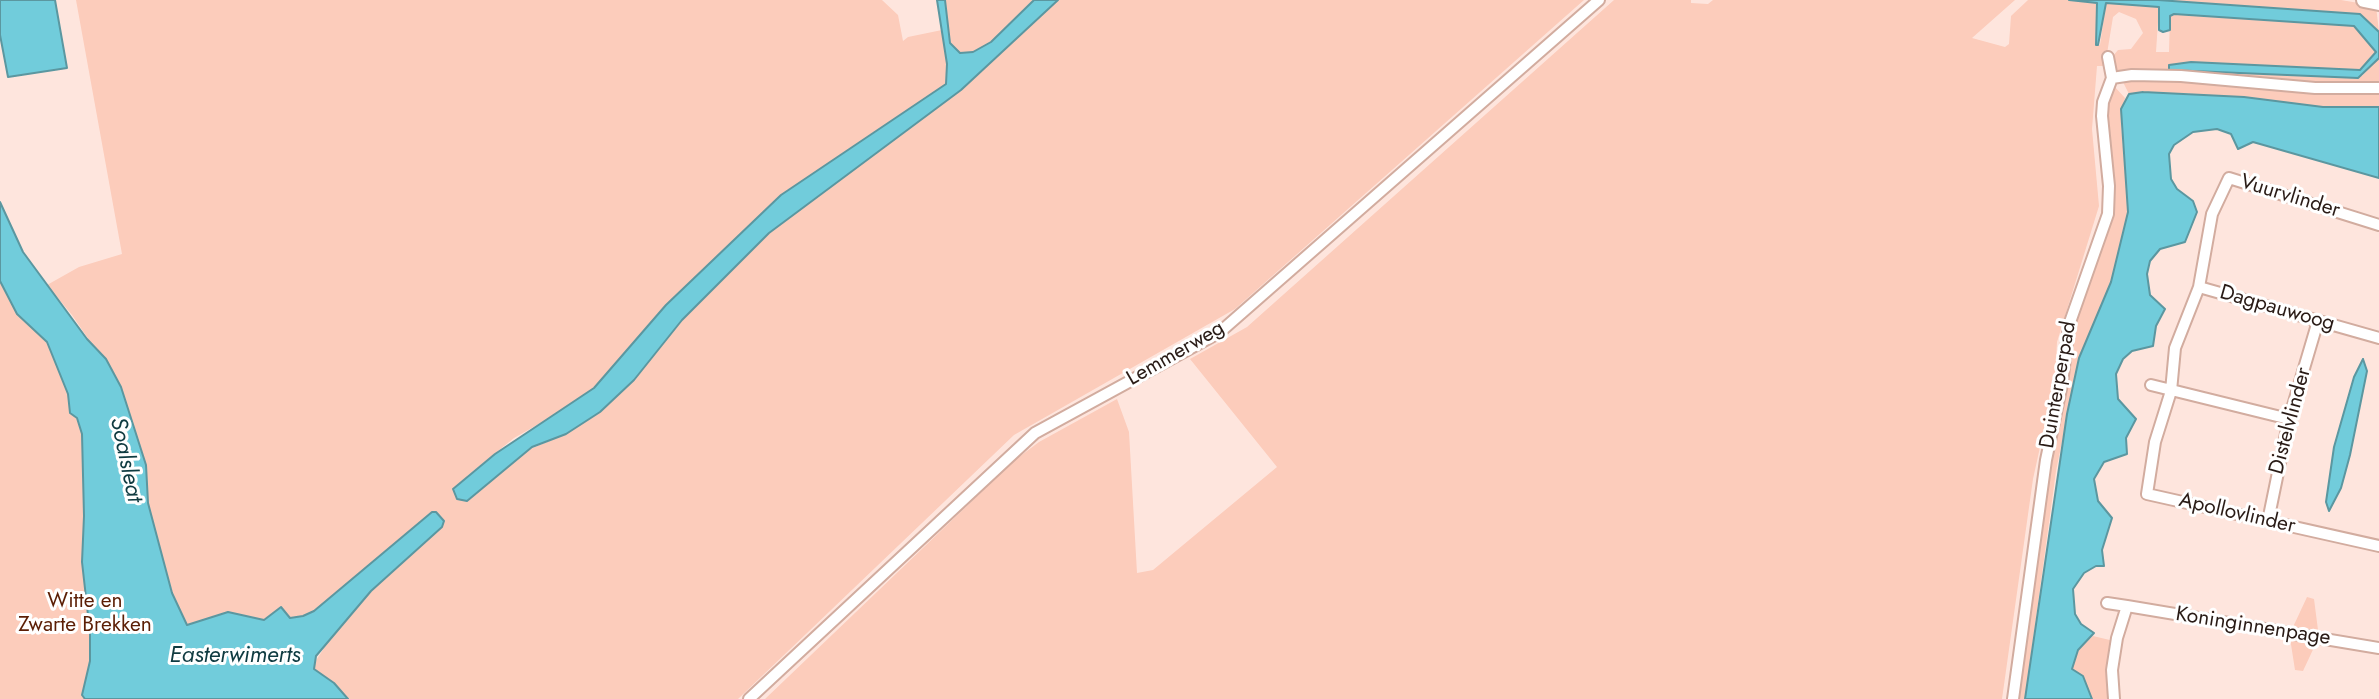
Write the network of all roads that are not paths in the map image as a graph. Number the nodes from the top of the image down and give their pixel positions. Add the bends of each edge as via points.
1 (1599, 0) edge
2 (2364, 0) edge
3 (2379, 3) edge
4 (2108, 57) dead end
5 (2112, 78) junction
6 (2379, 88) edge
7 (2379, 225) edge
8 (2199, 287) junction
9 (2318, 321) junction
10 (2379, 338) edge
11 (2151, 385) dead end
12 (2171, 391) junction
13 (2290, 419) junction
14 (2155, 442) joint
15 (2268, 521) junction
16 (2379, 546) edge
17 (2107, 603) dead end
18 (2127, 606) junction
19 (2379, 648) edge
20 (749, 699) edge
21 (2013, 699) edge
22 (2114, 699) edge

1 - 20 street, Lemmerweg via 1220,332 1035,433
2 - 3 main road
4 - 5 street, Duinterperpad
5 - 6 street via 2190,77 2315,88
5 - 21 street, Duinterperpad via 2102,116 2108,214 2069,325
7 - 8 street, Vuurvlinder via 2229,178 2213,214
8 - 9 street, Dagpauwoog
8 - 12 street, Dagpauwoog via 2175,348
9 - 10 street, Dagpauwoog
9 - 13 street, Distelvlinder
11 - 12 street
12 - 13 street
12 - 14 street, Dagpauwoog
13 - 15 street, Distelvlinder
14 - 15 street, Apollovlinder via 2147,494
15 - 16 street, Apollovlinder
17 - 18 street, Koninginnenpage
18 - 19 street, Koninginnenpage
18 - 22 street via 2112,670

